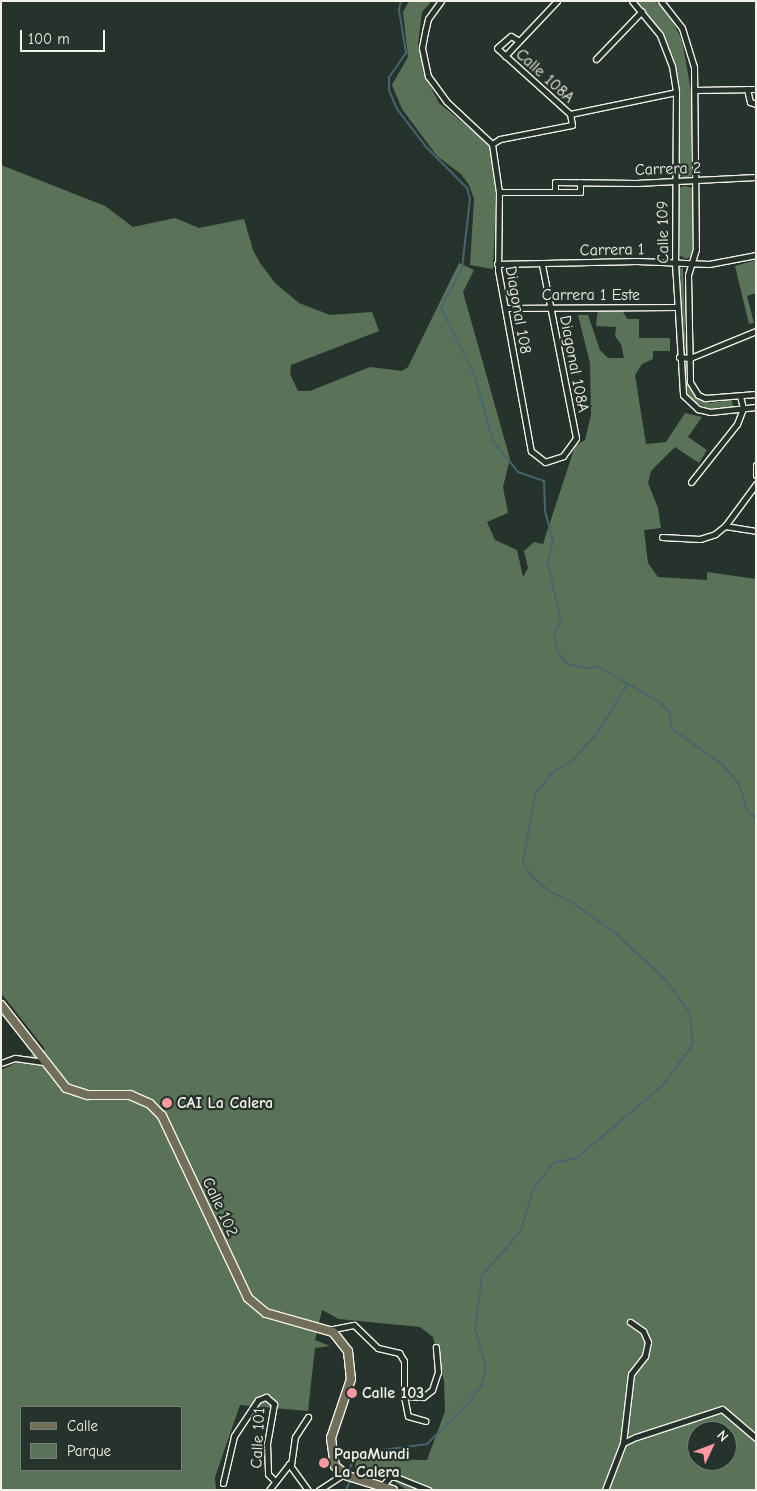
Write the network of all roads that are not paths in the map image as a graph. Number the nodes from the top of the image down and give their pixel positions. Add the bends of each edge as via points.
1 (441, 1) edge
2 (557, 1) edge
3 (632, 1) edge
4 (661, 1) edge
5 (642, 11) junction
6 (519, 41) junction
7 (505, 56) junction
8 (596, 59) dead end
9 (747, 89) junction
10 (756, 89) edge
11 (695, 90) junction
12 (676, 92) junction
13 (756, 104) edge
14 (570, 114) junction
15 (492, 144) junction
16 (756, 177) edge
17 (696, 181) junction
18 (580, 182) junction
19 (675, 182) junction
20 (555, 191) junction
21 (499, 192) junction
22 (756, 255) edge
23 (675, 263) junction
24 (497, 264) junction
25 (542, 264) junction
26 (692, 264) junction
27 (677, 307) junction
28 (505, 308) junction
29 (551, 308) junction
30 (756, 331) edge
31 (679, 357) junction
32 (690, 358) junction
33 (756, 394) edge
34 (740, 396) junction
35 (756, 407) edge
36 (743, 408) junction
37 (555, 461) joint
38 (756, 465) edge
39 (756, 475) edge
40 (691, 482) dead end
41 (756, 484) edge
42 (726, 526) junction
43 (756, 531) edge
44 (662, 537) dead end
45 (1, 1005) edge
46 (44, 1062) junction
47 (1, 1063) edge
48 (630, 1322) dead end
49 (328, 1330) junction
50 (436, 1347) dead end
51 (404, 1396) junction
52 (308, 1417) dead end
53 (425, 1421) dead end
54 (756, 1438) edge
55 (623, 1443) junction
56 (291, 1464) junction
57 (344, 1474) junction
58 (274, 1480) junction
59 (223, 1483) dead end
60 (383, 1485) junction
61 (268, 1490) edge
62 (308, 1490) edge
63 (319, 1490) edge
64 (392, 1490) edge
65 (428, 1490) edge
66 (605, 1490) edge

1 - 15 street via 428,19 423,40 428,76 446,100
2 - 6 street
3 - 5 street, Calle 109
4 - 11 street, Calle 109 via 682,28 689,46
5 - 8 street
5 - 12 street, Calle 109 via 668,51
6 - 7 street
6 - 7 street, Calle 108A via 511,36 497,48
7 - 14 street, Calle 108A
9 - 10 street
9 - 11 street
9 - 13 street via 750,102
11 - 17 street, Calle 109
12 - 14 street
12 - 19 street, Calle 109
14 - 15 street, Calle 108A via 572,125 500,139
15 - 21 street, Diagonal 108
16 - 17 street, Carrera 2
17 - 19 street, Carrera 2
17 - 26 street, Calle 109 via 696,253
18 - 19 street, Carrera 2
18 - 20 street, Carrera 2 via 555,182
18 - 20 street, Carrera 2 via 580,192
19 - 23 street, Calle 109
20 - 21 street, Carrera 2
21 - 24 street, Diagonal 108
22 - 26 street, Carrera 1 via 727,262
23 - 25 street, Carrera 1
23 - 26 street, Carrera 1
23 - 27 street, Calle 109
24 - 25 street, Carrera 1
24 - 28 street, Diagonal 108
25 - 29 street, Diagonal 108A
26 - 32 street, Calle 109 via 688,275
27 - 29 street, Carrera 1 Este
27 - 31 street, Calle 109
28 - 29 street, Carrera 1 Este
28 - 37 street, Diagonal 108 via 530,451 545,462
29 - 37 street, Diagonal 108A via 576,438
30 - 32 street
31 - 32 street
31 - 36 street, Calle 109 via 680,384 690,403 710,412
32 - 34 street, Calle 109 via 690,382 698,395 711,398
33 - 34 street, Calle 109
34 - 36 street
35 - 36 street, Calle 109
36 - 40 street via 737,424
38 - 39 street
41 - 42 street
42 - 43 street
42 - 44 street via 700,539
45 - 46 main road
46 - 47 street via 14,1058
46 - 49 main road, Calle 102 via 58,1081 73,1092 130,1095 150,1104 166,1123 242,1288 253,1304 270,1315
48 - 55 street via 643,1331 648,1342 645,1356 631,1374
49 - 51 street via 354,1325 378,1348 399,1353 404,1361
49 - 57 main road via 345,1344 350,1357 351,1379 330,1446 334,1463
50 - 51 street via 438,1372 432,1390 426,1396
51 - 53 street via 408,1416
52 - 56 street via 295,1437
54 - 55 street via 722,1409
55 - 66 street
56 - 58 street
56 - 62 street
57 - 60 main road
57 - 63 street
58 - 59 street, Calle 101 via 268,1474 267,1443 274,1404 266,1396 258,1400 234,1436
58 - 61 street, Calle 101
60 - 64 main road
60 - 65 street via 396,1477

